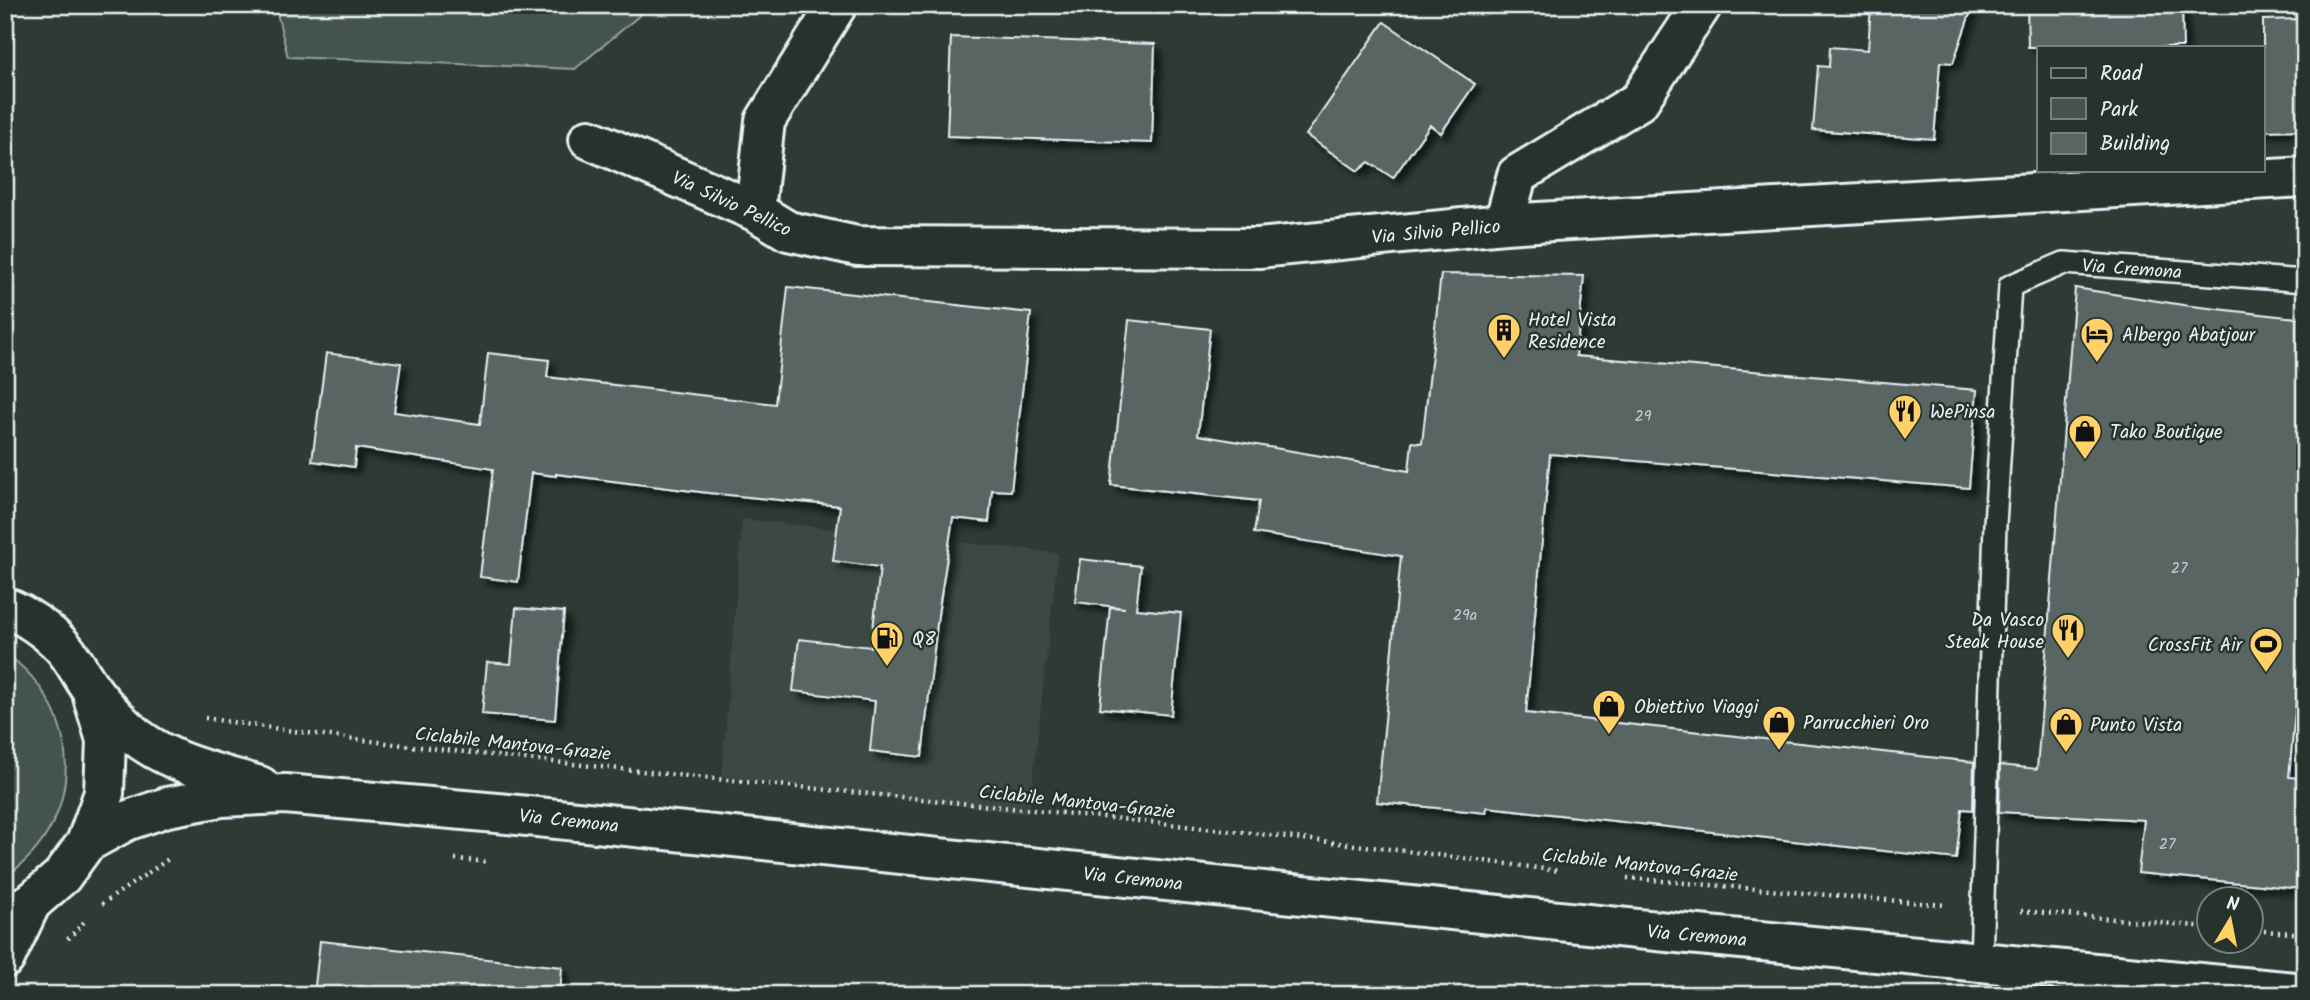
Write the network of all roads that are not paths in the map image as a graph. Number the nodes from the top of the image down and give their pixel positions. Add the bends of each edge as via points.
1 (837, 5) edge
2 (1702, 5) edge
3 (589, 139) dead end
4 (2305, 177) edge
5 (755, 211) junction
6 (1504, 225) junction
7 (2305, 281) edge
8 (5, 607) edge
9 (90, 689) junction
10 (285, 794) junction
11 (86, 843) junction
12 (18, 909) edge
13 (5, 958) edge
14 (1981, 962) junction
15 (2305, 993) edge

1 - 5 main road via 765,121
2 - 6 main road via 1639,101 1517,175
3 - 5 main road, Via Silvio Pellico
4 - 6 main road, Via Silvio Pellico
5 - 6 main road, Via Silvio Pellico via 788,231 857,246 1259,248
7 - 14 lane, Via Cremona via 2064,263 2010,286 1995,524
8 - 9 main road, Via Cremona via 23,614 62,646
9 - 10 main road, Via Cremona via 142,742 195,767
9 - 11 main road, Via Cremona via 106,740 104,793
10 - 11 main road, Via Cremona via 221,797 167,807 126,821
10 - 14 main road, Via Cremona
11 - 12 main road, Via Cremona via 62,876
12 - 13 main road
14 - 15 main road, Via Cremona

